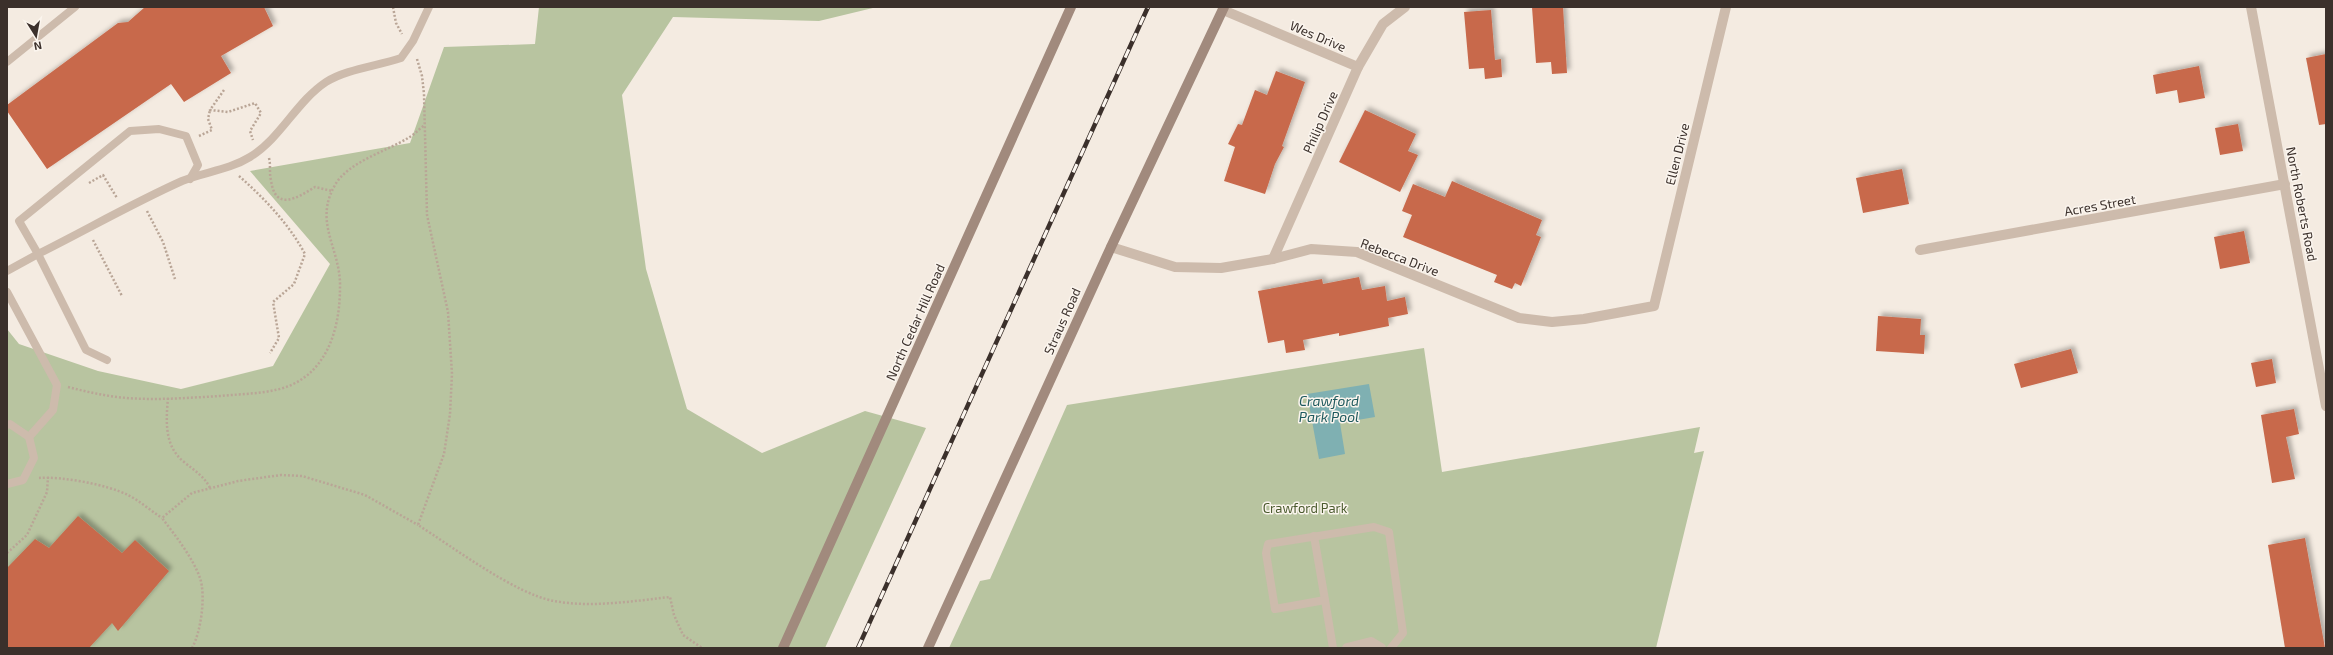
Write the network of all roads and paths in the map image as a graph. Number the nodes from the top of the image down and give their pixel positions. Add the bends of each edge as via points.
1 (75, 7) edge
2 (393, 7) edge
3 (429, 7) edge
4 (1071, 7) edge
5 (1405, 7) edge
6 (1726, 7) edge
7 (2251, 7) edge
8 (1223, 8) edge
9 (405, 39) dead end
10 (415, 54) dead end
11 (7, 62) edge
12 (1358, 67) junction
13 (210, 110) dead end
14 (425, 125) junction
15 (212, 130) dead end
16 (228, 167) junction
17 (190, 179) junction
18 (2285, 184) junction
19 (85, 185) dead end
20 (142, 202) junction
21 (124, 211) junction
22 (87, 229) junction
23 (1111, 246) junction
24 (1920, 250) dead end
25 (38, 254) junction
26 (1273, 259) junction
27 (7, 271) edge
28 (175, 279) dead end
29 (7, 292) edge
30 (122, 296) dead end
31 (1654, 306) joint
32 (270, 353) dead end
33 (107, 360) dead end
34 (57, 385) junction
35 (168, 398) junction
36 (2326, 406) edge
37 (7, 425) edge
38 (29, 437) junction
39 (7, 484) edge
40 (210, 488) junction
41 (162, 518) junction
42 (418, 525) junction
43 (1314, 536) junction
44 (7, 553) edge
45 (1325, 600) junction
46 (192, 648) edge
47 (702, 648) edge
48 (783, 648) edge
49 (928, 648) edge
50 (1334, 648) edge
51 (1346, 648) edge
52 (1381, 648) edge
53 (1391, 648) edge

1 - 11 lane
2 - 9 path via 396,23
3 - 16 lane via 413,41 401,58 348,72 326,82 300,106 273,139 250,157
4 - 48 street, North Cedar Hill Road
5 - 12 street, Philip Drive via 1383,24
6 - 31 street, Ellen Drive
7 - 18 street, North Roberts Road
8 - 12 street, Wes Drive
8 - 23 street, Straus Road
10 - 14 path via 422,76
12 - 26 street, Philip Drive
13 - 15 path via 208,119
14 - 35 path via 409,138 354,166 334,187 327,203 326,222 340,285 339,312 334,334 325,353 312,370 298,381 276,390
14 - 42 path via 427,215 448,312 452,374 444,454
16 - 17 lane
16 - 32 path via 268,204 306,254 294,284 273,302 279,338
17 - 20 lane
17 - 25 lane via 198,165 186,136 159,129 130,132 19,221
18 - 24 street, Acres Street
18 - 36 street, North Roberts Road
19 - 21 path via 103,175
20 - 21 lane
20 - 28 path via 163,242
21 - 22 lane
22 - 25 lane
22 - 30 path
23 - 26 street, Rebecca Drive via 1175,267 1221,268
23 - 49 street, Straus Road
25 - 27 lane
25 - 33 lane via 86,350
26 - 31 street, Rebecca Drive via 1310,249 1357,252 1519,318 1552,322 1576,320
29 - 34 lane
34 - 35 path via 104,396
34 - 38 lane via 53,410
35 - 40 path via 168,440 182,461 206,479
37 - 38 lane via 10,424
38 - 39 lane via 34,458 23,480
40 - 41 path via 192,493
40 - 42 path via 281,475 302,476 365,496
41 - 44 path via 127,495 97,486 48,477 48,492 27,535
41 - 46 path via 201,579 203,608 196,641
42 - 47 path via 522,589 554,601 619,602 670,597 683,635
43 - 45 lane
43 - 45 lane via 1268,544 1266,553 1275,609
43 - 53 lane via 1374,527 1389,532 1403,633
45 - 50 lane
51 - 52 street via 1371,642

